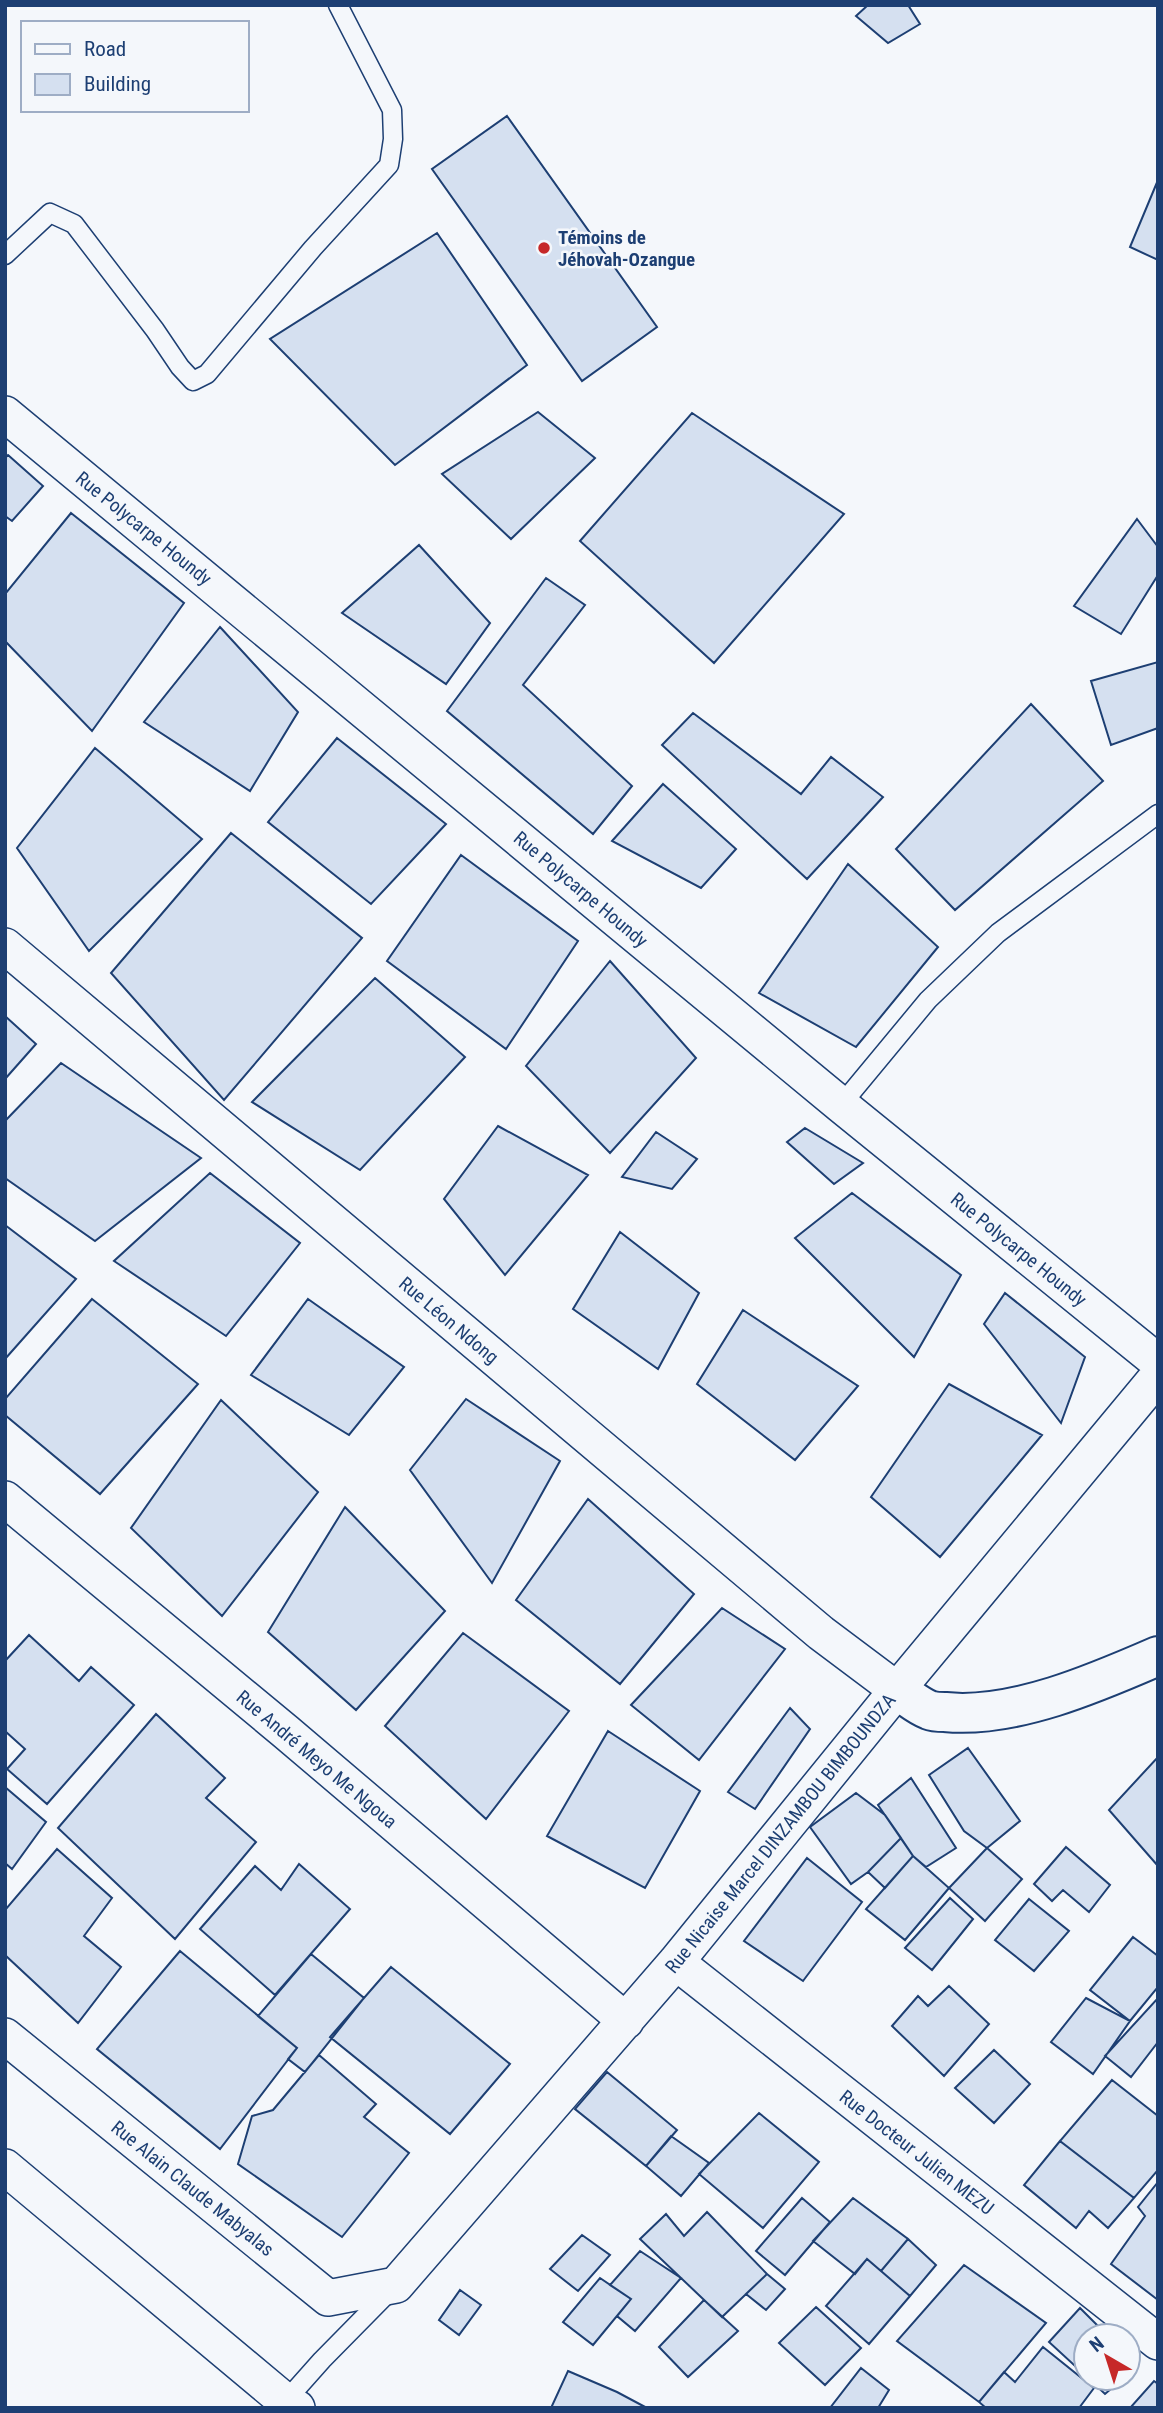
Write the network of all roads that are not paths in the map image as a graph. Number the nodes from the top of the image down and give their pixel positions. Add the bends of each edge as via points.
1 (338, 5) edge
2 (5, 255) edge
3 (5, 414) edge
4 (1158, 814) edge
5 (5, 946) edge
6 (841, 1105) junction
7 (1158, 1362) edge
8 (1158, 1376) edge
9 (5, 1499) edge
10 (1158, 1656) edge
11 (897, 1690) junction
12 (676, 1962) junction
13 (626, 2021) junction
14 (5, 2036) edge
15 (5, 2167) edge
16 (396, 2285) junction
17 (1158, 2342) edge
18 (287, 2406) edge

1 - 2 lane via 392,110 389,165 207,374 193,381 180,367 75,224 50,213
3 - 6 street, Rue Polycarpe Houndy
4 - 6 lane via 998,933 928,1000
5 - 11 street, Rue Léon Ndong via 821,1633
6 - 7 street, Rue Polycarpe Houndy
8 - 11 street, Rue Nicaise Marcel DINZAMBOU BIMBOUNDZA
9 - 13 street, Rue André Meyo Me Ngoua
10 - 11 street via 1059,1695 965,1714 930,1711
11 - 12 street, Rue Nicaise Marcel DINZAMBOU BIMBOUNDZA
12 - 13 street, Rue Nicaise Marcel DINZAMBOU BIMBOUNDZA
12 - 17 street, Rue Docteur Julien MEZU
13 - 16 street, Rue Nicaise Marcel DINZAMBOU BIMBOUNDZA
14 - 16 street, Rue Alain Claude Mabyalas via 328,2298
15 - 18 street
16 - 18 lane via 322,2360

